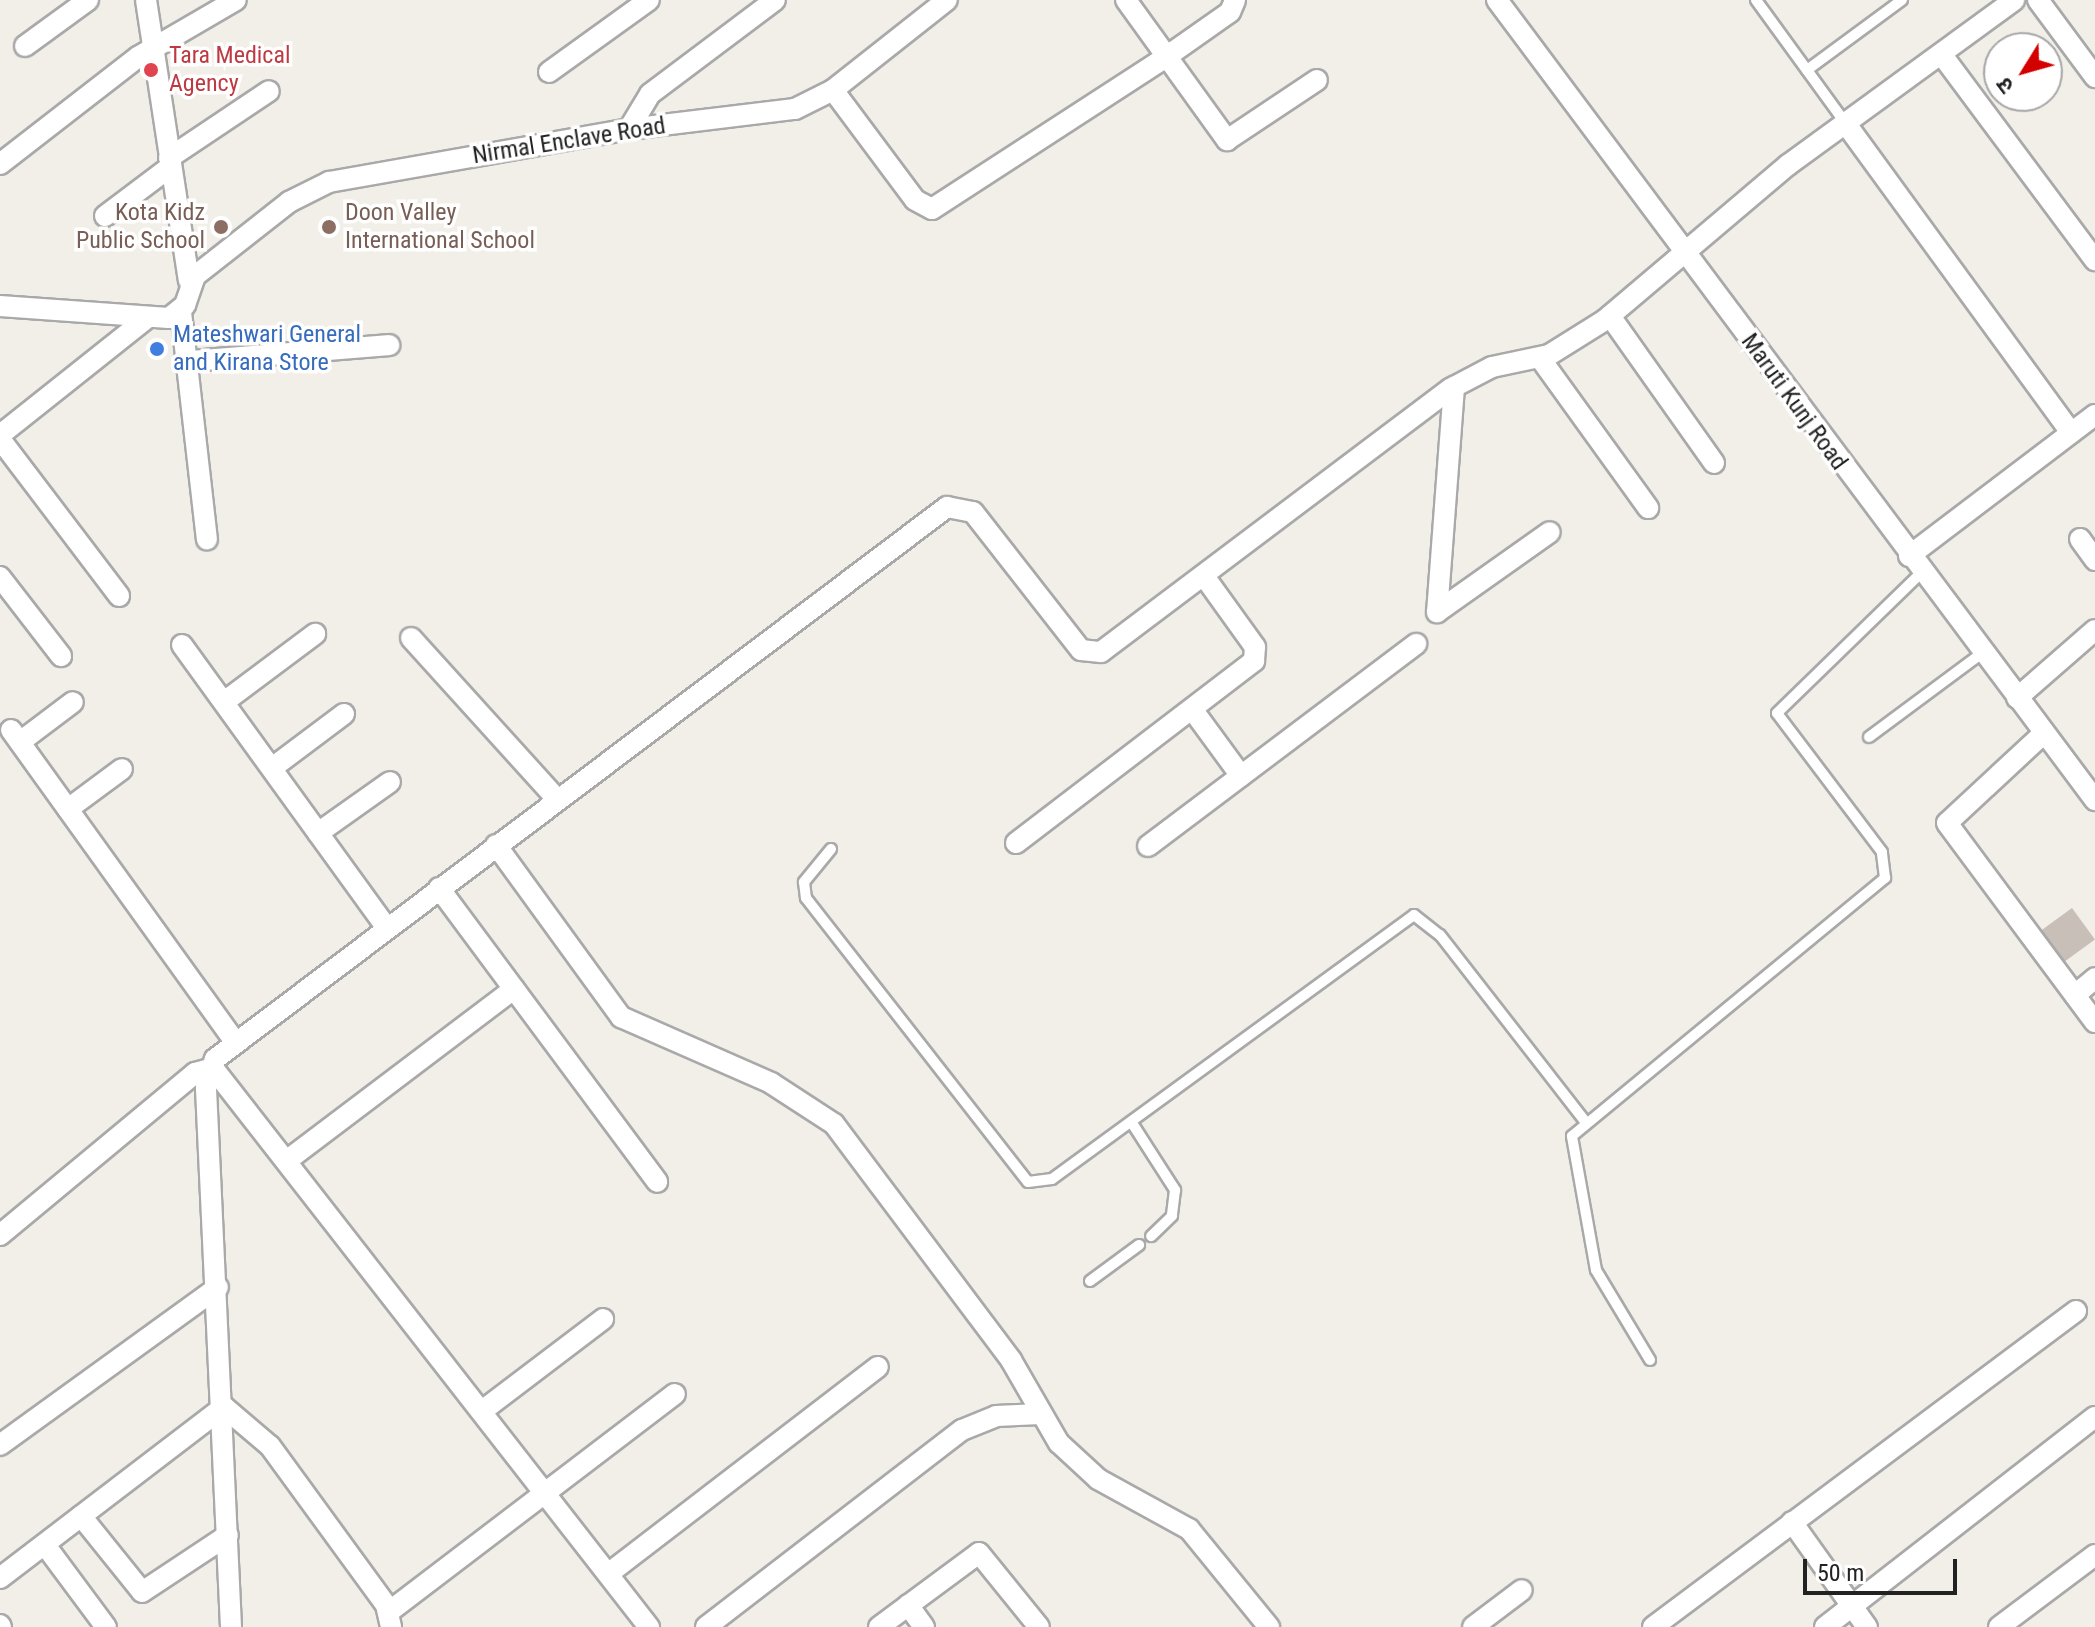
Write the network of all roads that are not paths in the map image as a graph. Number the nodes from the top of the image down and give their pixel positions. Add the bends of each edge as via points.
1 (88, 0) edge
2 (146, 0) edge
3 (236, 0) edge
4 (649, 0) edge
5 (775, 0) edge
6 (947, 0) edge
7 (1126, 0) edge
8 (1235, 0) edge
9 (1497, 0) edge
10 (1756, 0) edge
11 (1902, 0) edge
12 (2014, 0) edge
13 (2038, 0) edge
14 (25, 46) dead end
15 (157, 52) junction
16 (1942, 55) junction
17 (1166, 57) junction
18 (1807, 70) junction
19 (549, 72) dead end
20 (2095, 77) edge
21 (1317, 80) dead end
22 (833, 90) junction
23 (269, 91) dead end
24 (1846, 124) junction
25 (629, 129) junction
26 (170, 162) junction
27 (0, 164) edge
28 (105, 216) dead end
29 (1682, 249) junction
30 (2095, 260) edge
31 (189, 281) junction
32 (0, 306) edge
33 (181, 312) junction
34 (1610, 316) junction
35 (147, 318) junction
36 (389, 345) dead end
37 (1540, 358) junction
38 (192, 361) junction
39 (1454, 387) junction
40 (2095, 415) edge
41 (2071, 433) junction
42 (0, 437) edge
43 (1714, 463) dead end
44 (1648, 508) dead end
45 (1550, 532) dead end
46 (2080, 539) dead end
47 (207, 540) dead end
48 (2095, 560) edge
49 (1915, 565) junction
50 (1204, 576) junction
51 (0, 577) edge
52 (119, 596) dead end
53 (2095, 630) edge
54 (315, 634) dead end
55 (411, 638) dead end
56 (1416, 644) dead end
57 (182, 645) dead end
58 (1982, 653) junction
59 (61, 656) dead end
60 (2017, 698) junction
61 (73, 702) dead end
62 (224, 702) junction
63 (1192, 709) junction
64 (344, 714) dead end
65 (2044, 733) junction
66 (1869, 737) dead end
67 (272, 768) junction
68 (122, 769) dead end
69 (1241, 776) junction
70 (390, 782) dead end
71 (557, 799) junction
72 (2095, 800) edge
73 (68, 809) junction
74 (318, 833) junction
75 (1016, 843) dead end
76 (496, 845) junction
77 (1148, 846) dead end
78 (831, 849) dead end
79 (439, 888) junction
80 (386, 927) junction
81 (2095, 978) edge
82 (514, 989) junction
83 (2075, 995) junction
84 (2095, 1022) edge
85 (236, 1043) junction
86 (208, 1067) junction
87 (1584, 1120) junction
88 (1132, 1123) junction
89 (289, 1159) junction
90 (657, 1182) dead end
91 (0, 1235) edge
92 (1151, 1236) dead end
93 (1139, 1245) dead end
94 (1090, 1281) dead end
95 (218, 1287) junction
96 (2076, 1311) dead end
97 (603, 1319) dead end
98 (1650, 1360) dead end
99 (878, 1367) dead end
100 (675, 1394) dead end
101 (224, 1407) junction
102 (482, 1411) junction
103 (1040, 1414) junction
104 (2095, 1417) edge
105 (0, 1445) edge
106 (545, 1492) junction
107 (81, 1516) junction
108 (1792, 1522) junction
109 (228, 1535) junction
110 (45, 1545) junction
111 (2095, 1555) edge
112 (608, 1574) junction
113 (0, 1578) edge
114 (1522, 1590) dead end
115 (908, 1605) junction
116 (1852, 1607) junction
117 (391, 1619) edge
118 (106, 1627) edge
119 (231, 1627) edge
120 (649, 1627) edge
121 (706, 1627) edge
122 (879, 1627) edge
123 (924, 1627) edge
124 (1039, 1627) edge
125 (1269, 1627) edge
126 (1473, 1627) edge
127 (1653, 1627) edge
128 (1825, 1627) edge
129 (1867, 1627) edge
130 (1999, 1627) edge

1 - 14 street
2 - 15 street
3 - 15 street
4 - 19 street
5 - 25 street via 650,94
6 - 22 street, Nirmal Enclave Road
7 - 17 street
8 - 17 street via 1230,12
9 - 29 street, Maruti Kunj Road
10 - 18 lane
11 - 18 lane
12 - 16 street
13 - 20 street
15 - 26 street
15 - 27 street via 138,57
16 - 24 street
16 - 30 street
17 - 21 street via 1231,141
17 - 22 street via 932,209 915,200
18 - 24 lane
22 - 25 street, Nirmal Enclave Road via 771,115
23 - 26 street
24 - 29 street
24 - 41 street
25 - 31 street, Nirmal Enclave Road via 329,182 289,202
26 - 28 street
26 - 31 street
29 - 34 street
29 - 49 street, Maruti Kunj Road
31 - 33 street
32 - 35 street
33 - 35 street
33 - 38 street
34 - 37 street
34 - 43 street
35 - 42 street
36 - 38 street
37 - 39 street via 1492,367
37 - 44 street
38 - 47 street
39 - 45 street via 1437,612
39 - 50 street
40 - 41 street
41 - 49 street
42 - 52 street
46 - 48 street
49 - 58 street, Maruti Kunj Road
49 - 87 lane via 1777,713 1882,852 1885,878
50 - 63 street via 1256,653
50 - 71 street via 1111,647 1087,652 973,512 947,507
51 - 59 street
53 - 60 street
54 - 62 street
55 - 71 street
56 - 69 street
57 - 62 street
58 - 60 street, Maruti Kunj Road
58 - 66 lane
60 - 65 street, Maruti Kunj Road
61 - 73 street via 16,736
62 - 67 street
63 - 69 street
63 - 75 street
64 - 67 street
65 - 72 street, Maruti Kunj Road
65 - 83 street via 1947,823
67 - 74 street
68 - 73 street
69 - 77 street
70 - 74 street
71 - 76 street
73 - 85 street
74 - 80 street
76 - 79 street
76 - 103 street via 621,1017 771,1083 834,1124 1011,1360
78 - 88 lane via 804,882 806,898 1028,1182 1052,1179
79 - 80 street
79 - 82 street
80 - 85 street
81 - 83 street
82 - 89 street
82 - 90 street
83 - 84 street
85 - 86 street
86 - 89 street via 228,1080
86 - 91 street
86 - 95 street
87 - 88 lane via 1440,935 1414,915
87 - 98 lane via 1572,1151 1591,1255 1609,1298
88 - 92 lane via 1175,1190 1172,1216
89 - 102 street
93 - 94 lane
95 - 101 street
95 - 105 street
96 - 108 street
97 - 102 street
99 - 112 street
100 - 106 street
101 - 107 street
101 - 109 street
101 - 117 street via 270,1446
102 - 106 street
103 - 121 street via 996,1416 962,1430
103 - 125 street via 1085,1470 1189,1529
104 - 116 street
106 - 112 street
106 - 117 street
107 - 109 street via 142,1592
107 - 110 street
108 - 116 street
108 - 127 street
109 - 119 street
110 - 113 street
110 - 118 street
111 - 130 street
112 - 120 street
114 - 126 street
115 - 122 street
115 - 123 street
115 - 124 street via 982,1553
116 - 128 street
116 - 129 street

